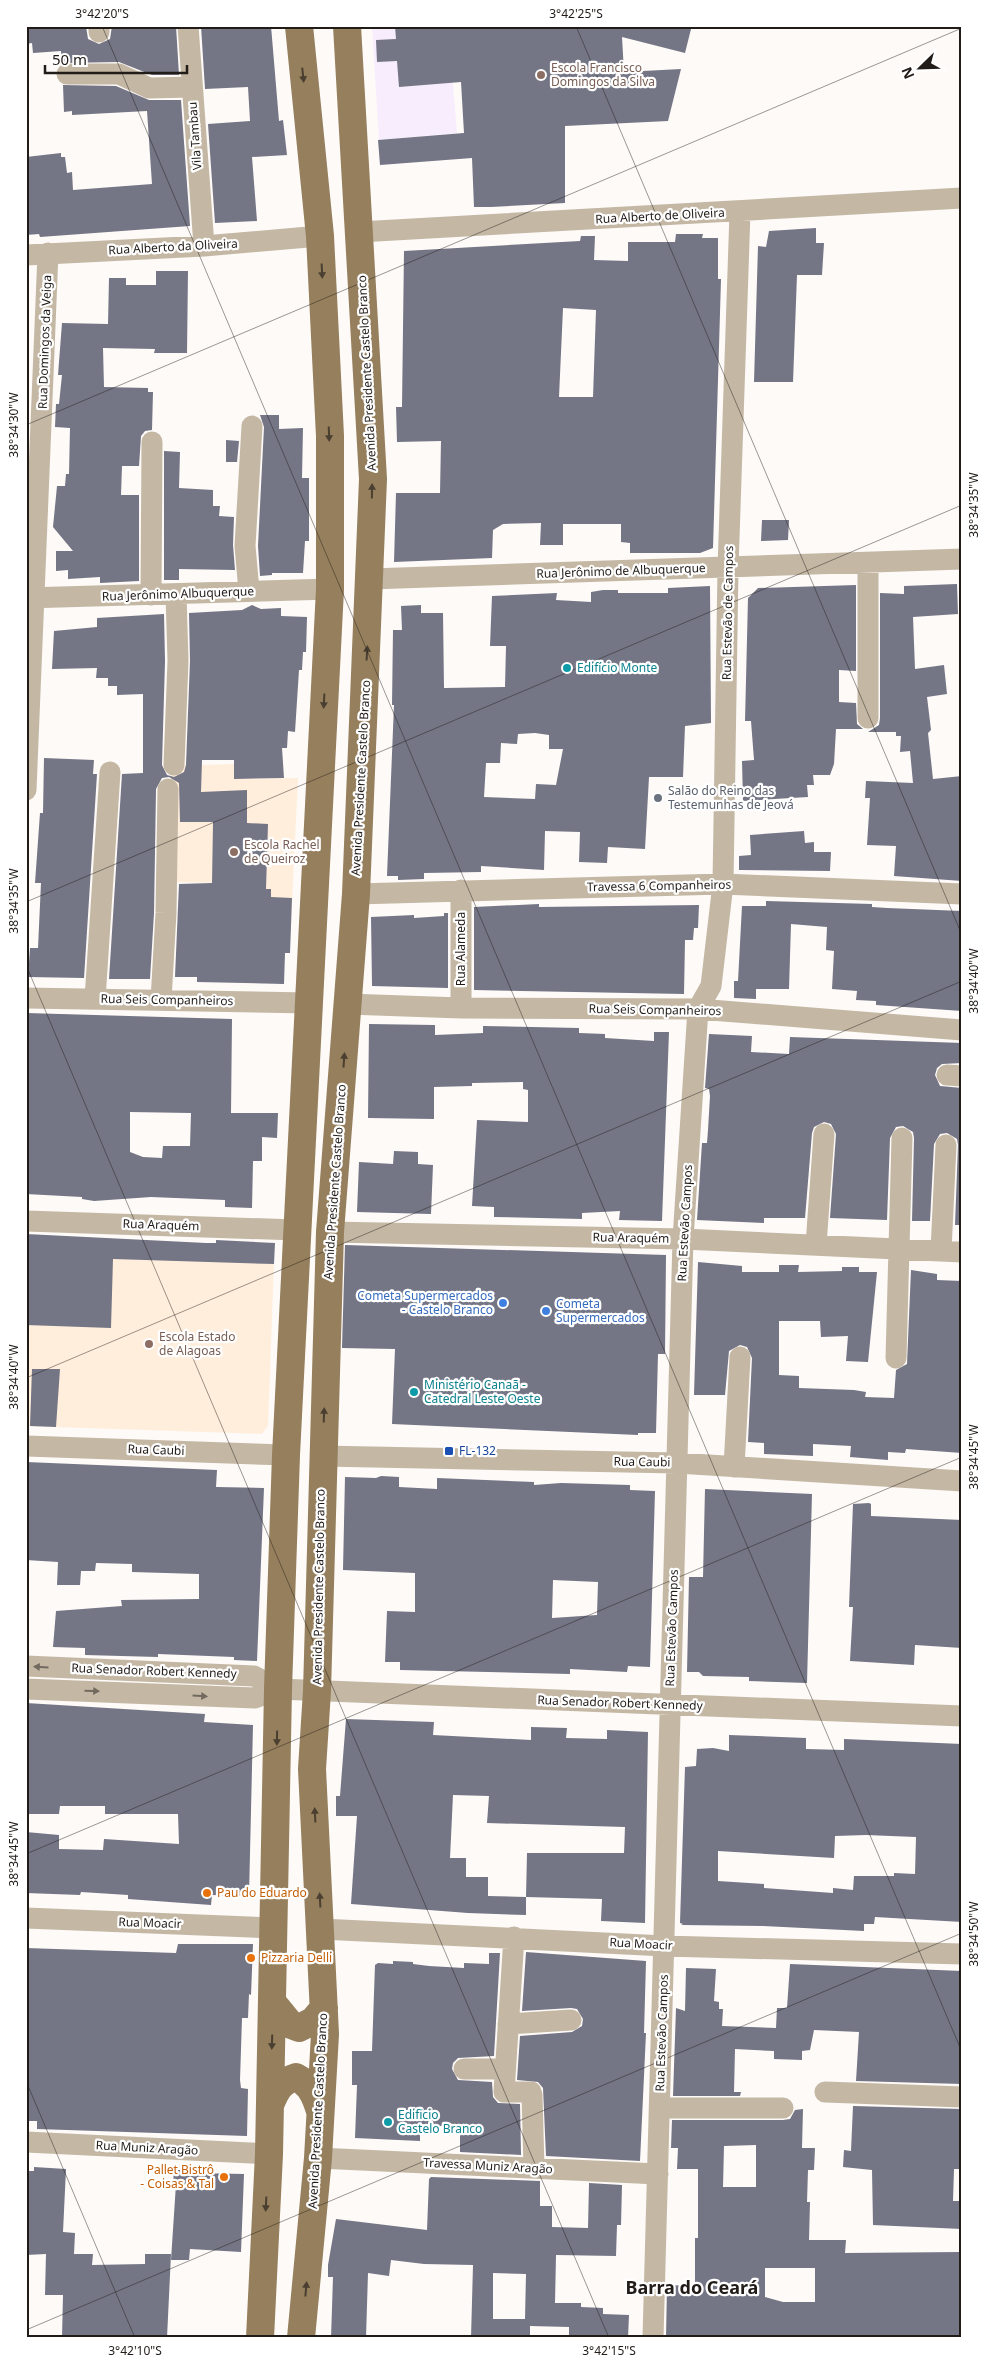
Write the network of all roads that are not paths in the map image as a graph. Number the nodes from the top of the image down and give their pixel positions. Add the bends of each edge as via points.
1 (188, 26) edge
2 (299, 26) edge
3 (347, 26) edge
4 (67, 74) dead end
5 (192, 86) junction
6 (962, 198) edge
7 (740, 212) junction
8 (359, 232) junction
9 (320, 236) junction
10 (204, 246) junction
11 (48, 254) junction
12 (26, 255) edge
13 (252, 426) dead end
14 (152, 442) dead end
15 (33, 464) edge
16 (962, 560) edge
17 (868, 563) junction
18 (728, 568) junction
19 (370, 579) junction
20 (330, 589) junction
21 (249, 591) junction
22 (176, 594) junction
23 (151, 595) junction
24 (31, 598) edge
25 (868, 718) dead end
26 (174, 765) dead end
27 (110, 772) dead end
28 (168, 789) dead end
29 (26, 790) edge
30 (723, 884) junction
31 (461, 890) junction
32 (356, 894) junction
33 (962, 894) edge
34 (26, 998) edge
35 (95, 999) junction
36 (161, 1000) junction
37 (309, 1003) junction
38 (347, 1004) junction
39 (461, 1008) junction
40 (698, 1009) junction
41 (962, 1030) edge
42 (824, 1134) dead end
43 (902, 1138) dead end
44 (946, 1145) dead end
45 (26, 1221) edge
46 (296, 1230) junction
47 (330, 1232) junction
48 (682, 1239) junction
49 (816, 1245) junction
50 (899, 1249) junction
51 (952, 1252) edge
52 (740, 1357) dead end
53 (896, 1358) dead end
54 (26, 1446) edge
55 (286, 1455) junction
56 (322, 1456) junction
57 (677, 1463) junction
58 (734, 1467) junction
59 (962, 1481) edge
60 (26, 1666) edge
61 (26, 1689) edge
62 (278, 1689) junction
63 (317, 1691) junction
64 (669, 1705) junction
65 (962, 1716) edge
66 (26, 1918) edge
67 (275, 1928) junction
68 (321, 1929) junction
69 (514, 1937) junction
70 (665, 1946) junction
71 (962, 1954) edge
72 (273, 2003) junction
73 (324, 2008) junction
74 (571, 2020) dead end
75 (508, 2024) junction
76 (464, 2069) dead end
77 (505, 2070) junction
78 (825, 2092) dead end
79 (962, 2097) edge
80 (270, 2105) junction
81 (660, 2108) junction
82 (783, 2108) dead end
83 (320, 2111) junction
84 (26, 2142) edge
85 (268, 2154) junction
86 (318, 2158) junction
87 (534, 2168) junction
88 (658, 2174) junction
89 (260, 2338) edge
90 (301, 2338) edge
91 (653, 2338) edge

1 - 5 street, Vila Tambau
2 -> 9 main road
3 - 8 main road, Avenida Presidente Castelo Branco
4 - 5 street via 119,74 149,88
5 - 10 street, Vila Tambau
6 - 7 street, Rua Alberto de Oliveira
7 - 8 street, Rua Alberto de Oliveira
7 - 18 street, Rua Estevão de Campos
19 -> 8 main road, Avenida Presidente Castelo Branco via 373,479
9 - 10 street, Rua Alberto da Oliveira
9 -> 20 main road via 330,436
10 - 11 street, Rua Alberto da Oliveira
11 - 12 street, Rua Alberto da Oliveira
11 - 15 street, Rua Domingos da Veiga
13 - 21 street via 245,546
14 - 23 street
15 - 24 street, Rua Domingos da Veiga
16 - 17 street, Rua Jerônimo de Albuquerque
17 - 18 street, Rua Jerônimo de Albuquerque
17 - 25 street
18 - 19 street, Rua Jerônimo de Albuquerque
18 - 30 street, Rua Estevão de Campos
32 -> 19 main road, Avenida Presidente Castelo Branco
20 - 21 street, Rua Jerônimo Albuquerque
20 -> 37 main road
21 - 22 street, Rua Jerônimo Albuquerque
22 - 23 street, Rua Jerônimo Albuquerque
22 - 26 street via 178,661
23 - 24 street, Rua Jerônimo Albuquerque
24 - 29 street, Rua Domingos da Veiga
27 - 35 street
28 - 36 street
30 - 31 street, Travessa 6 Companheiros
30 - 33 street, Travessa 6 Companheiros
30 - 40 street, Rua Estevão de Campos via 711,986
31 - 32 street, Travessa 6 Companheiros
31 - 39 street, Rua Alameda
32 - 38 main road, Avenida Presidente Castelo Branco
34 - 35 street, Rua Seis Companheiros
35 - 36 street, Rua Seis Companheiros
36 - 37 street, Rua Seis Companheiros
37 - 46 main road
38 - 39 street, Rua Seis Companheiros
47 -> 38 main road, Avenida Presidente Castelo Branco
39 - 40 street, Rua Seis Companheiros
40 - 41 street, Rua Seis Companheiros
40 - 48 street, Rua Estevão Campos
42 - 49 street
43 - 50 street
44 - 51 street
45 - 46 street, Rua Araquém
46 - 55 main road
47 - 48 street, Rua Araquém
56 -> 47 main road, Avenida Presidente Castelo Branco
48 - 49 street, Rua Araquém
48 - 57 street, Rua Estevão Campos
49 - 50 street, Rua Araquém
50 - 51 street, Rua Araquém
50 - 53 street
52 - 58 street
54 - 55 street, Rua Caubi
55 - 62 main road
56 - 57 street, Rua Caubi
56 - 63 main road, Avenida Presidente Castelo Branco
57 - 58 street, Rua Caubi
57 - 64 street, Rua Estevão Campos
58 - 59 street, Rua Caubi
62 -> 60 street, Rua Senador Robert Kennedy via 254,1676
61 -> 62 street, Rua Senador Robert Kennedy via 256,1698
62 - 63 street, Rua Senador Robert Kennedy
62 -> 67 main road
63 - 64 street, Rua Senador Robert Kennedy
68 -> 63 main road, Avenida Presidente Castelo Branco via 312,1769
64 - 65 street, Rua Senador Robert Kennedy
64 - 70 street, Rua Estevão Campos
66 - 67 street, Rua Moacir
67 - 72 main road
68 - 69 street, Rua Moacir
68 - 73 main road, Avenida Presidente Castelo Branco
69 - 70 street, Rua Moacir
69 - 75 street
70 - 71 street, Rua Moacir
70 - 81 street, Rua Estevão Campos
72 - 73 main road via 291,2025 299,2028 313,2021
72 -> 80 main road
73 - 83 main road, Avenida Presidente Castelo Branco
74 - 75 street
75 - 77 street
76 - 77 street
77 - 87 street via 504,2092 531,2092 532,2095
78 - 79 street
80 - 83 main road via 278,2087 296,2077 313,2090
80 - 85 main road
81 - 82 street
81 - 88 street, Rua Estevão Campos
83 - 86 main road, Avenida Presidente Castelo Branco
84 - 85 street, Rua Muniz Aragão
85 -> 89 main road
86 - 87 street, Travessa Muniz Aragão
90 -> 86 main road, Avenida Presidente Castelo Branco
87 - 88 street, Travessa Muniz Aragão
88 - 91 street, Rua Estevão Campos

